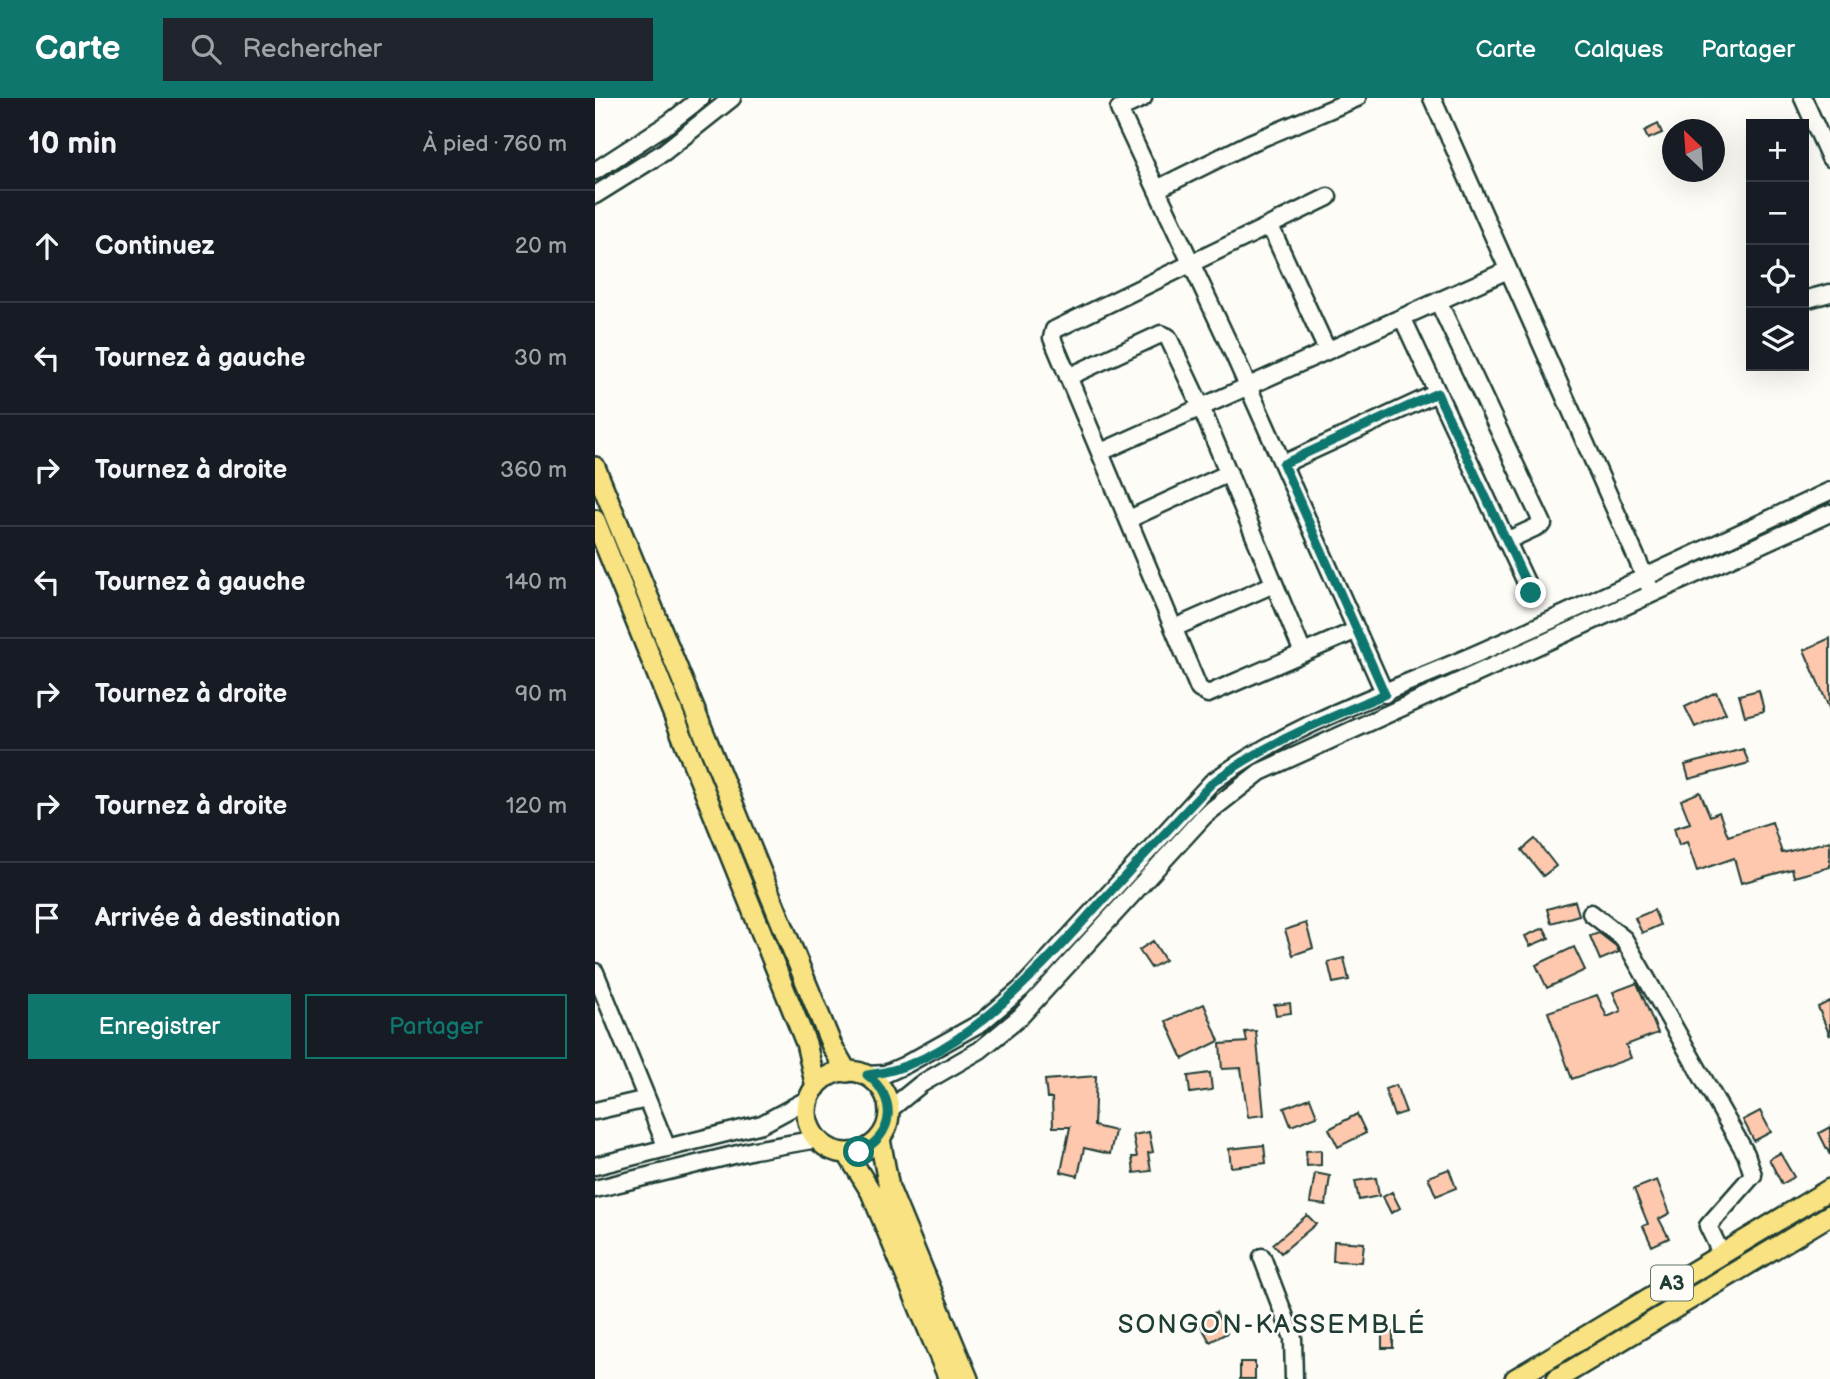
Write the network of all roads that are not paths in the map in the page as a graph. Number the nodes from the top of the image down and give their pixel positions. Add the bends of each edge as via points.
1 (701, 98) edge
2 (732, 98) edge
3 (1143, 98) edge
4 (1357, 98) edge
5 (1432, 98) edge
6 (1803, 98) edge
7 (1830, 158) edge
8 (595, 171) edge
9 (1157, 189) junction
10 (595, 195) edge
11 (1328, 197) dead end
12 (1270, 226) junction
13 (1192, 264) junction
14 (1508, 270) junction
15 (1830, 293) edge
16 (1809, 299) edge
17 (1438, 301) junction
18 (1402, 317) junction
19 (1327, 350) junction
20 (1068, 377) junction
21 (1248, 386) junction
22 (1437, 393) junction
23 (1201, 407) junction
24 (1101, 452) junction
25 (1283, 464) junction
26 (595, 467) edge
27 (1229, 473) junction
28 (1830, 491) edge
29 (1830, 513) edge
30 (1129, 519) junction
31 (595, 520) edge
32 (1506, 541) junction
33 (1644, 577) junction
34 (1274, 584) junction
35 (1531, 593) dead end
36 (1653, 595) junction
37 (1174, 628) junction
38 (1357, 630) junction
39 (1303, 653) junction
40 (1385, 694) junction
41 (1591, 913) dead end
42 (595, 972) edge
43 (847, 1072) junction
44 (867, 1075) junction
45 (813, 1093) junction
46 (647, 1099) junction
47 (890, 1110) junction
48 (595, 1111) edge
49 (818, 1139) junction
50 (880, 1139) junction
51 (667, 1148) junction
52 (847, 1153) junction
53 (595, 1166) edge
54 (595, 1189) edge
55 (1830, 1189) edge
56 (1830, 1215) edge
57 (1721, 1253) junction
58 (1262, 1257) dead end
59 (949, 1379) edge
60 (968, 1379) edge
61 (1294, 1379) edge
62 (1515, 1379) edge
63 (1557, 1379) edge

1 - 8 street
2 - 10 street via 664,152
3 - 9 street via 1119,109
4 - 9 street
5 - 14 street
6 - 7 street
9 - 13 street
11 - 12 street
12 - 13 street
12 - 19 street
13 - 20 street via 1054,330 1052,338
13 - 21 street
14 - 17 street
14 - 33 street
15 - 16 street
17 - 18 street
17 - 32 street via 1543,524
18 - 19 street
18 - 22 street
19 - 21 street
20 - 23 street via 1161,334 1168,337
20 - 24 street
21 - 23 street
21 - 25 street
22 - 25 street
22 - 32 street
23 - 24 street
23 - 27 street
24 - 30 street
25 - 38 street
26 - 43 main road via 832,1046
27 - 30 street
27 - 34 street
28 - 33 street
29 - 36 street
30 - 37 street
31 - 45 main road via 802,1033
32 - 35 street
33 - 36 street
33 - 40 street
34 - 37 street
34 - 39 street
36 - 47 street via 1260,772 1204,816 1020,1017 980,1050 921,1084
37 - 39 street via 1199,689 1208,694
38 - 39 street
38 - 40 street
40 - 44 street via 1294,733 1237,764 1212,783 1021,989 992,1014 937,1049 885,1074
41 - 57 street via 1624,939 1746,1154 1753,1175 1708,1226
42 - 46 street
43 - 44 main road
43 - 45 main road via 826,1077
44 - 47 main road via 879,1084
45 - 49 main road via 809,1124
45 - 51 street via 762,1124
46 - 48 street
46 - 51 street
47 - 50 main road
49 - 52 main road via 834,1151
49 - 54 street
50 - 52 main road via 859,1152
50 - 60 main road via 889,1188
51 - 53 street
52 - 59 main road via 871,1192
55 - 57 main road, A3
56 - 63 main road, A3
57 - 62 main road, A3
58 - 61 street via 1293,1338

